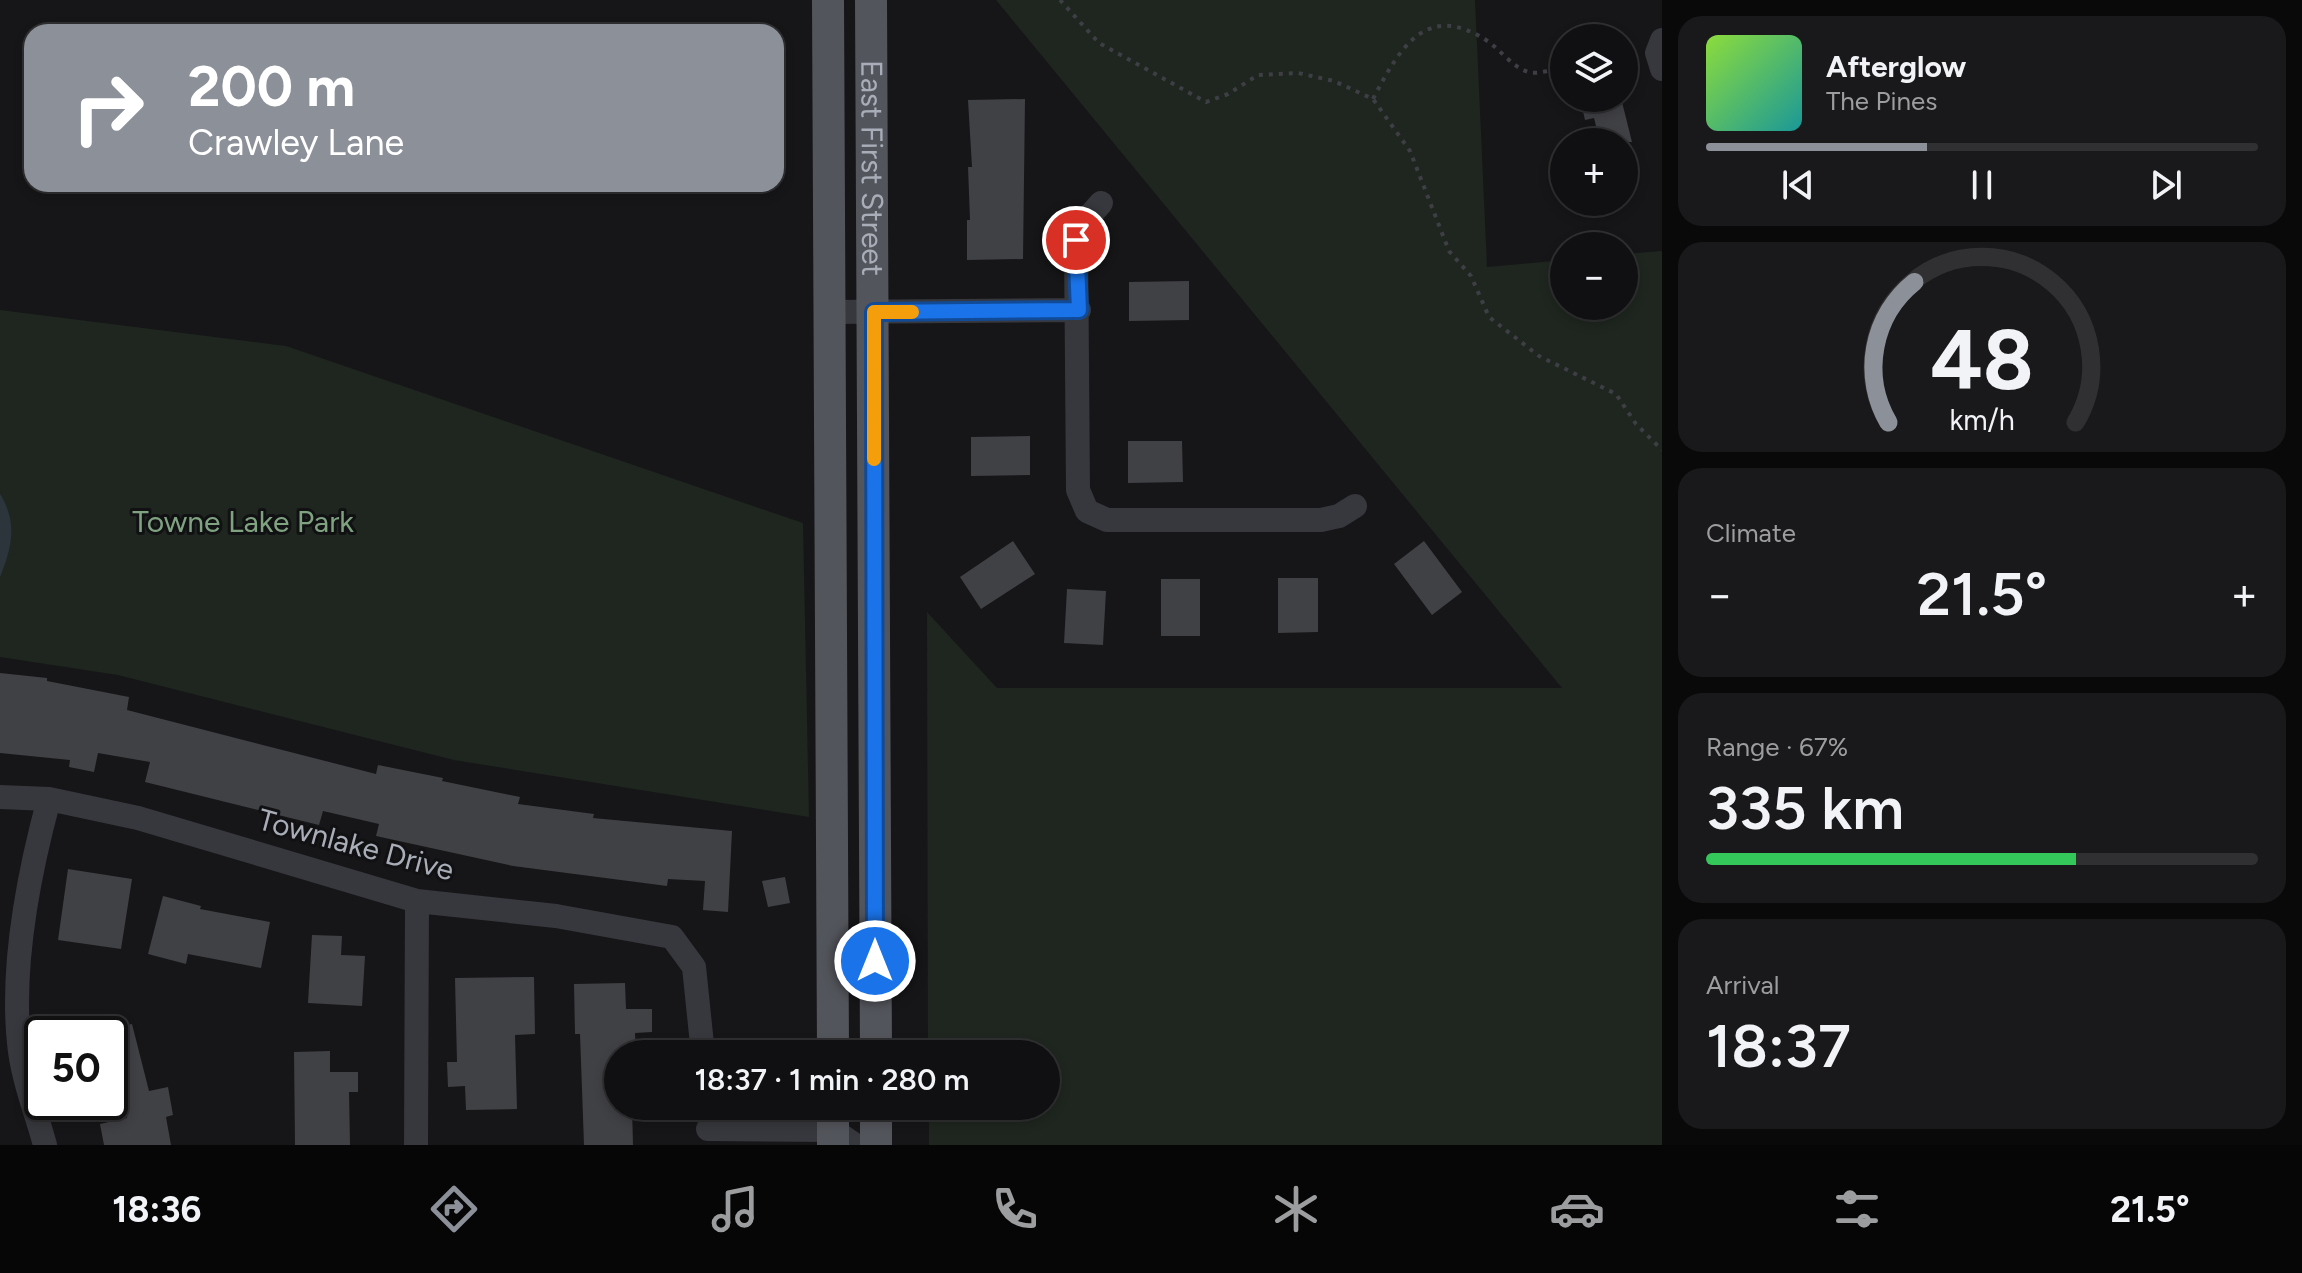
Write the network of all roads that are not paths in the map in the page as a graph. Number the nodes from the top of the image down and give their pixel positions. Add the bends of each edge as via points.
1 (828, 0) edge
2 (871, 0) edge
3 (1662, 40) edge
4 (1662, 69) edge
5 (1101, 203) dead end
6 (1079, 310) junction
7 (830, 312) junction
8 (874, 312) junction
9 (1355, 506) dead end
10 (0, 797) edge
11 (49, 799) junction
12 (417, 901) junction
13 (702, 1040) edge
14 (833, 1040) edge
15 (876, 1040) edge
16 (876, 1120) edge
17 (707, 1127) edge
18 (838, 1131) edge
19 (45, 1145) edge
20 (416, 1145) edge
21 (876, 1145) edge

1 - 7 main road, East First Street
2 - 8 main road, East First Street
3 - 4 street via 1657,53
5 - 6 street via 1079,228 1076,240
6 - 8 street
6 - 9 street via 1078,490 1087,511 1107,520 1321,520
7 - 8 street
7 - 14 main road, East First Street
8 - 15 main road, East First Street
10 - 11 street, Townlake Drive
11 - 12 street, Townlake Drive via 138,818
11 - 19 street via 16,985 19,1047
12 - 13 street, Townlake Drive via 556,916 672,937 694,967
12 - 20 street
16 - 21 main road
17 - 18 street

